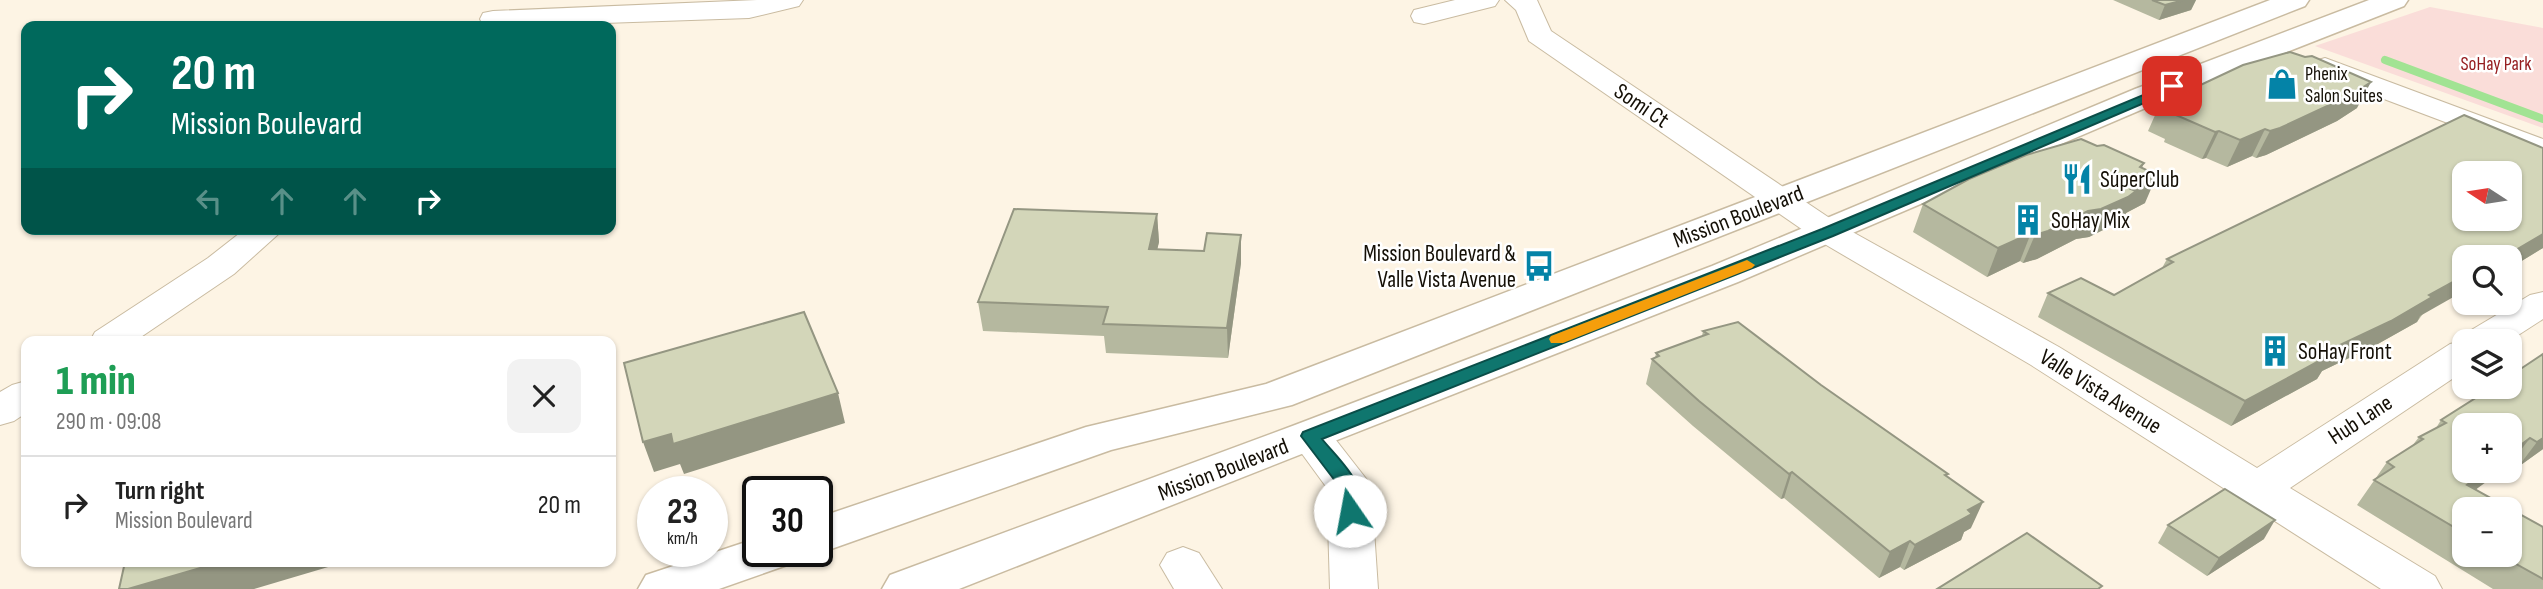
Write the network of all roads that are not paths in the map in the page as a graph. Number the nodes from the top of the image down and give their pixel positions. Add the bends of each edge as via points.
1 (790, 0) edge
2 (1486, 0) edge
3 (1518, 0) edge
4 (2295, 0) edge
5 (2394, 0) edge
6 (495, 15) edge
7 (1424, 16) dead end
8 (2276, 47) junction
9 (2543, 150) edge
10 (1779, 200) junction
11 (1828, 232) junction
12 (259, 235) edge
13 (2543, 303) edge
14 (2501, 329) edge
15 (116, 336) edge
16 (2452, 361) edge
17 (21, 397) edge
18 (0, 411) edge
19 (1310, 436) junction
20 (2258, 488) junction
21 (833, 530) edge
22 (742, 562) edge
23 (663, 589) edge
24 (907, 589) edge
25 (1354, 589) edge
26 (2418, 589) edge

1 - 6 street via 749,10
2 - 7 street
3 - 10 street, Somi Ct via 1528,6 1539,36
4 - 10 main road, Mission Boulevard
5 - 8 main road, Mission Boulevard
8 - 9 street
8 - 11 main road, Mission Boulevard via 2146,96
10 - 11 street, Valle Vista Avenue
10 - 21 main road, Mission Boulevard via 1277,395 1101,438
11 - 19 main road, Mission Boulevard
11 - 20 street, Valle Vista Avenue via 2045,356
12 - 15 street
13 - 14 street
16 - 20 street, Hub Lane
17 - 18 street
19 - 24 main road, Mission Boulevard
19 - 25 street via 1349,485
20 - 26 street, Valle Vista Avenue
22 - 23 main road

